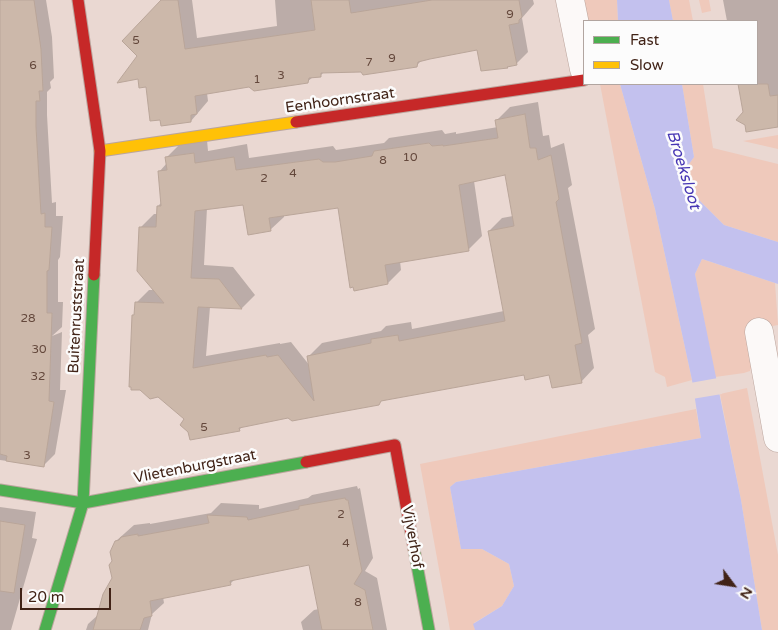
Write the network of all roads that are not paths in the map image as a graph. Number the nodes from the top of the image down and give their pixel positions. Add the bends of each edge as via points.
1 (78, 0) edge
2 (570, 0) edge
3 (583, 64) edge
4 (583, 80) edge
5 (100, 151) junction
6 (759, 332) dead end
7 (778, 438) edge
8 (395, 444) joint
9 (0, 490) edge
10 (83, 503) junction
11 (45, 630) edge
12 (429, 630) edge

1 - 5 street, Buitenruststraat
2 - 3 street
4 - 5 street, Eenhoornstraat
5 - 10 street, Buitenruststraat
6 - 7 street
8 - 10 street, Vlietenburgstraat
8 - 12 street, Vijverhof
9 - 10 street, Vlietenburgstraat
10 - 11 street, Buitenruststraat

